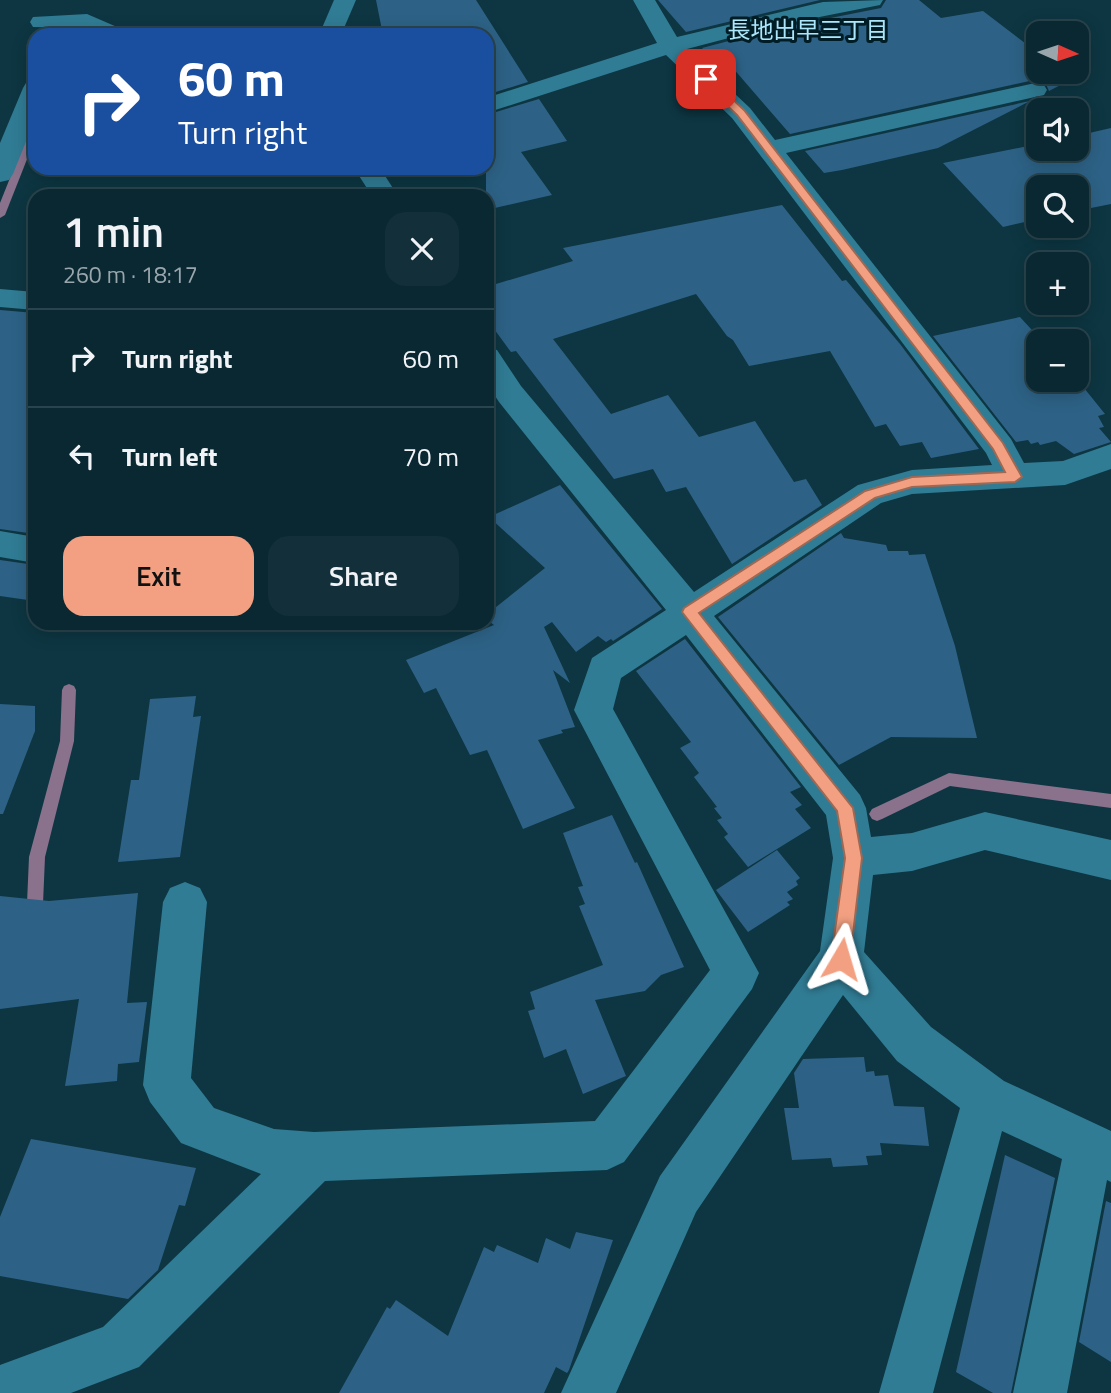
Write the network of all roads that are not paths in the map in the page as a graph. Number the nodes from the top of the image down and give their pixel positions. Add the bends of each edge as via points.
1 (345, 0) edge
2 (644, 0) edge
3 (872, 0) edge
4 (37, 22) edge
5 (102, 28) edge
6 (334, 28) edge
7 (670, 46) junction
8 (1035, 90) dead end
9 (494, 103) edge
10 (28, 105) edge
11 (767, 150) junction
12 (0, 174) edge
13 (0, 298) edge
14 (28, 300) edge
15 (494, 369) edge
16 (1111, 456) edge
17 (1015, 477) junction
18 (0, 544) edge
19 (28, 549) edge
20 (690, 612) junction
21 (853, 858) junction
22 (1111, 860) edge
23 (185, 902) dead end
24 (841, 959) junction
25 (986, 1098) junction
26 (1100, 1151) edge
27 (314, 1157) junction
28 (0, 1392) edge
29 (588, 1393) edge
30 (906, 1393) edge
31 (1040, 1393) edge

1 - 6 street
2 - 7 street
3 - 7 street via 810,10
4 - 5 street via 87,21
7 - 9 street
7 - 11 street via 741,113
8 - 11 street
10 - 12 street
11 - 17 street via 999,447
13 - 14 street
15 - 20 street
16 - 17 street via 1065,473
17 - 20 street via 912,482 870,494
18 - 19 street
20 - 21 street via 845,808
20 - 27 street via 605,669 593,710 736,973 607,1144
21 - 22 street via 912,852 985,831
21 - 24 street
23 - 27 street via 167,1086 198,1126 274,1154
24 - 25 street via 914,1044
24 - 29 street via 678,1194
25 - 26 street
25 - 30 street
26 - 31 street
27 - 28 street via 120,1348

